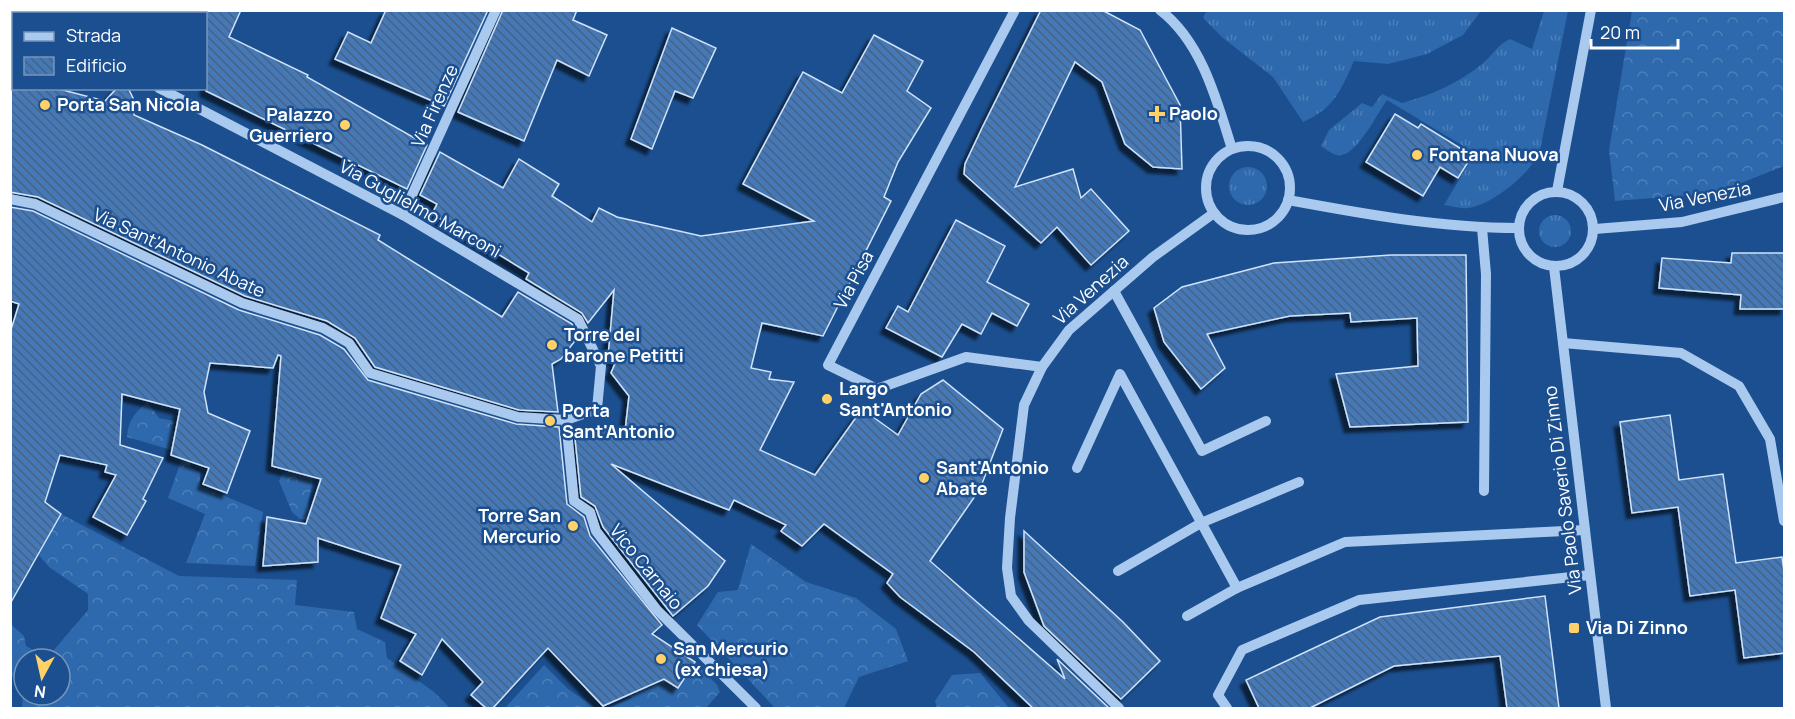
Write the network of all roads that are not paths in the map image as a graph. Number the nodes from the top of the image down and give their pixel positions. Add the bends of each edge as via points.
1 (496, 10) edge
2 (1015, 10) edge
3 (1160, 10) edge
4 (1591, 10) edge
5 (163, 90) edge
6 (1232, 148) junction
7 (1557, 191) junction
8 (1785, 197) edge
9 (10, 199) edge
10 (1288, 200) junction
11 (1214, 213) junction
12 (403, 215) junction
13 (1482, 228) junction
14 (1518, 228) junction
15 (1595, 229) junction
16 (1554, 267) junction
17 (1114, 291) junction
18 (1563, 343) junction
19 (1042, 367) junction
20 (597, 410) joint
21 (566, 420) junction
22 (1266, 421) dead end
23 (1077, 468) dead end
24 (1299, 482) dead end
25 (1484, 491) dead end
26 (1785, 521) edge
27 (1202, 523) junction
28 (1585, 530) junction
29 (1118, 571) dead end
30 (1590, 575) junction
31 (1237, 588) junction
32 (1187, 616) dead end
33 (756, 708) edge
34 (1119, 708) edge
35 (1227, 708) edge
36 (1606, 708) edge

1 - 12 street, Via Firenze
2 - 19 street, Via Pisa via 828,365 877,389 966,357
3 - 6 street via 1176,22 1210,80
4 - 7 street
5 - 12 street, Via Guglielmo Marconi
6 - 10 street via 1259,147 1281,162 1290,187
6 - 11 street via 1219,156 1210,169 1207,200
7 - 14 street via 1530,202
7 - 15 street via 1576,196 1590,210
8 - 15 street, Via Venezia via 1682,222
9 - 21 street, Via Sant'Antonio Abate via 35,204 242,303 323,328 350,343 370,373 518,417
10 - 11 street via 1279,216 1264,226 1246,230 1228,225
10 - 13 street
11 - 17 street, Via Venezia
12 - 20 street, Via Guglielmo Marconi via 578,319 601,366
13 - 14 street
13 - 25 street via 1486,274
14 - 16 street via 1522,247 1535,261
15 - 16 street via 1589,249 1574,263
16 - 18 street, Via Paolo Saverio Di Zinno
17 - 19 street, Via Venezia via 1069,330
17 - 22 street via 1202,451
18 - 26 street via 1681,353 1739,386 1770,438
18 - 28 street, Via Paolo Saverio Di Zinno
19 - 34 street, Via Venezia via 1024,405 1018,448 1007,568 1011,597 1029,621
20 - 21 street, Via Sant'Antonio Abate
21 - 33 street, Vico Carnaio via 574,501 590,512 596,531 657,610
23 - 27 street via 1120,374
24 - 27 street
27 - 29 street
27 - 31 street
28 - 30 street, Via Paolo Saverio Di Zinno
28 - 31 street via 1345,542
30 - 35 street via 1359,600 1242,650 1218,694
30 - 36 street, Via Paolo Saverio Di Zinno
31 - 32 street

